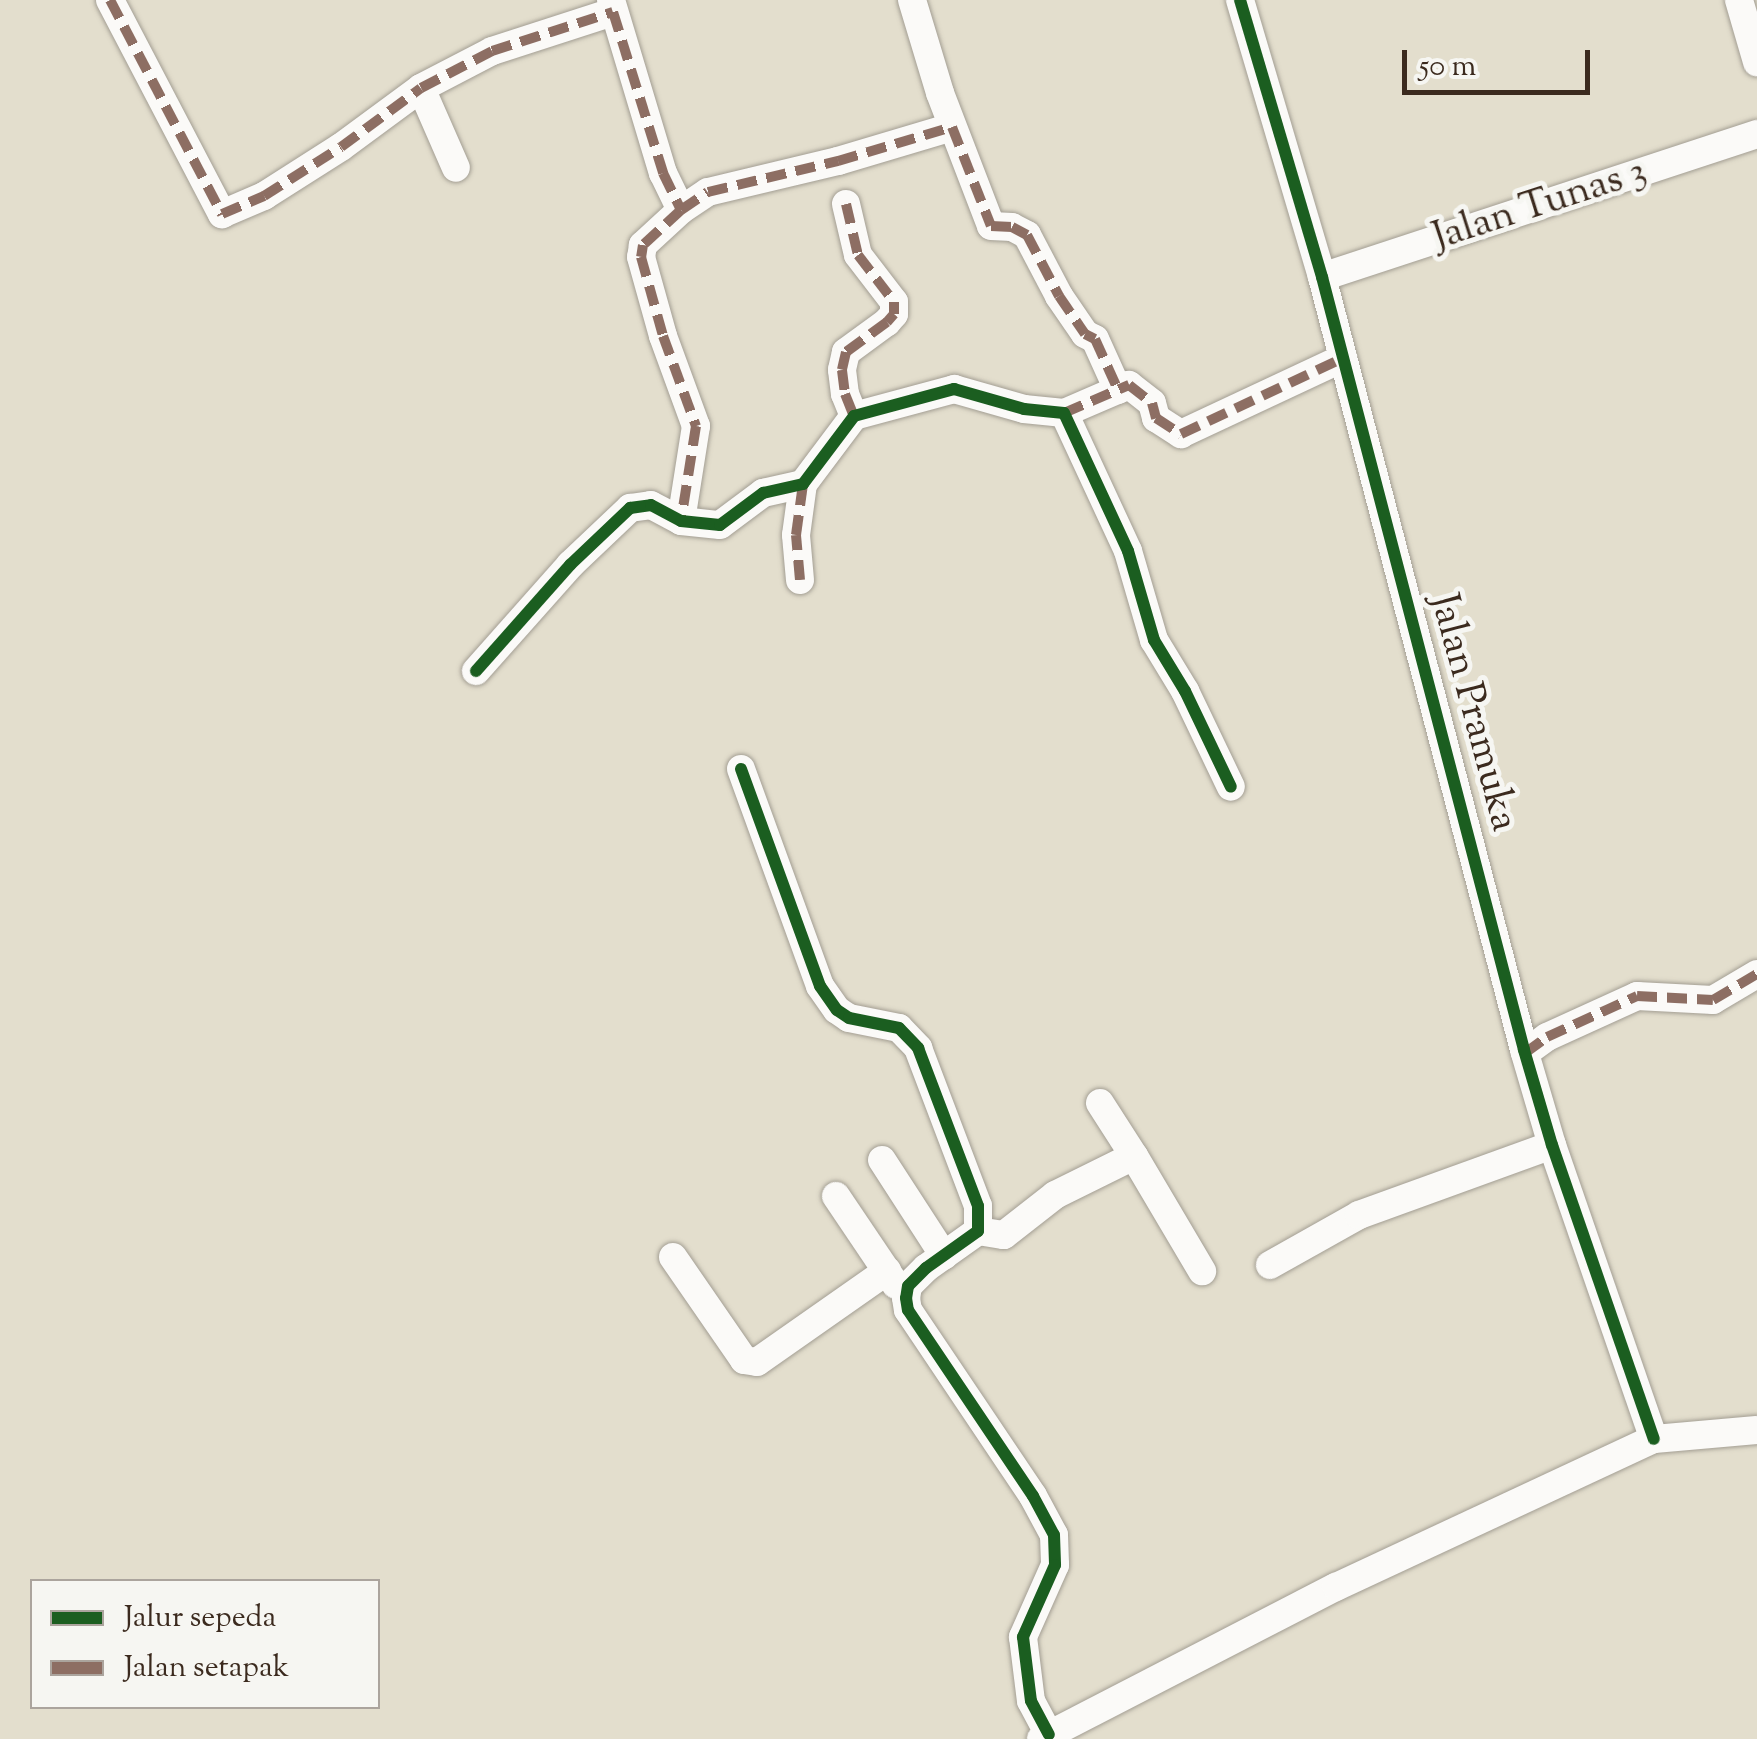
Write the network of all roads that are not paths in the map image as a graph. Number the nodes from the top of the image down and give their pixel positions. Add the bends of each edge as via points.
1 (110, 0) edge
2 (912, 0) edge
3 (1240, 0) edge
4 (1739, 0) edge
5 (612, 6) edge
6 (1757, 62) edge
7 (421, 88) junction
8 (952, 127) junction
9 (1757, 134) edge
10 (456, 168) dead end
11 (846, 204) dead end
12 (681, 210) junction
13 (1322, 277) junction
14 (1342, 358) junction
15 (1118, 390) junction
16 (1064, 413) junction
17 (854, 416) junction
18 (803, 484) junction
19 (681, 521) junction
20 (800, 580) dead end
21 (476, 671) dead end
22 (741, 768) dead end
23 (1231, 788) dead end
24 (1757, 974) edge
25 (1525, 1053) junction
26 (1100, 1103) dead end
27 (1552, 1145) junction
28 (1134, 1156) junction
29 (882, 1160) dead end
30 (836, 1196) dead end
31 (978, 1231) junction
32 (944, 1256) junction
33 (673, 1257) dead end
34 (1270, 1265) dead end
35 (1202, 1270) dead end
36 (887, 1271) junction
37 (906, 1298) junction
38 (1757, 1430) edge
39 (1654, 1439) junction
40 (1045, 1737) edge

1 - 7 street via 222,214 264,196
2 - 8 street
3 - 13 street, Jalan Pramuka
4 - 6 street
5 - 7 street via 492,51
5 - 12 street via 663,173
7 - 10 street
8 - 12 street via 708,192
8 - 15 street via 991,226 1027,234 1059,296 1095,339
9 - 13 street, Jalan Tunas 3
11 - 17 street via 858,255 894,302 887,322 846,352 844,394
12 - 19 street via 643,246 641,258 696,426
13 - 14 street, Jalan Pramuka
14 - 15 street via 1181,434 1156,418 1152,404 1129,385
14 - 25 street, Jalan Pramuka
15 - 16 street
16 - 17 street via 954,389
16 - 23 street via 1128,550 1154,640
17 - 18 street
18 - 19 street via 764,494 720,525
18 - 20 street via 796,535
19 - 21 street via 651,505 630,508
22 - 31 street via 820,986 849,1018 899,1028 922,1054 978,1206
24 - 25 street via 1713,1000 1638,996
25 - 27 street, Jalan Pramuka
26 - 28 street
27 - 34 street via 1360,1215
27 - 39 street, Jalan Pramuka
28 - 31 street via 1055,1195 1004,1235
28 - 35 street
29 - 32 street
30 - 36 street
31 - 32 street
32 - 37 street via 908,1286
33 - 36 street via 744,1360 757,1362
36 - 37 street
37 - 40 street via 1054,1535 1055,1565 1024,1637 1030,1701
38 - 39 street
39 - 40 street via 1336,1587

